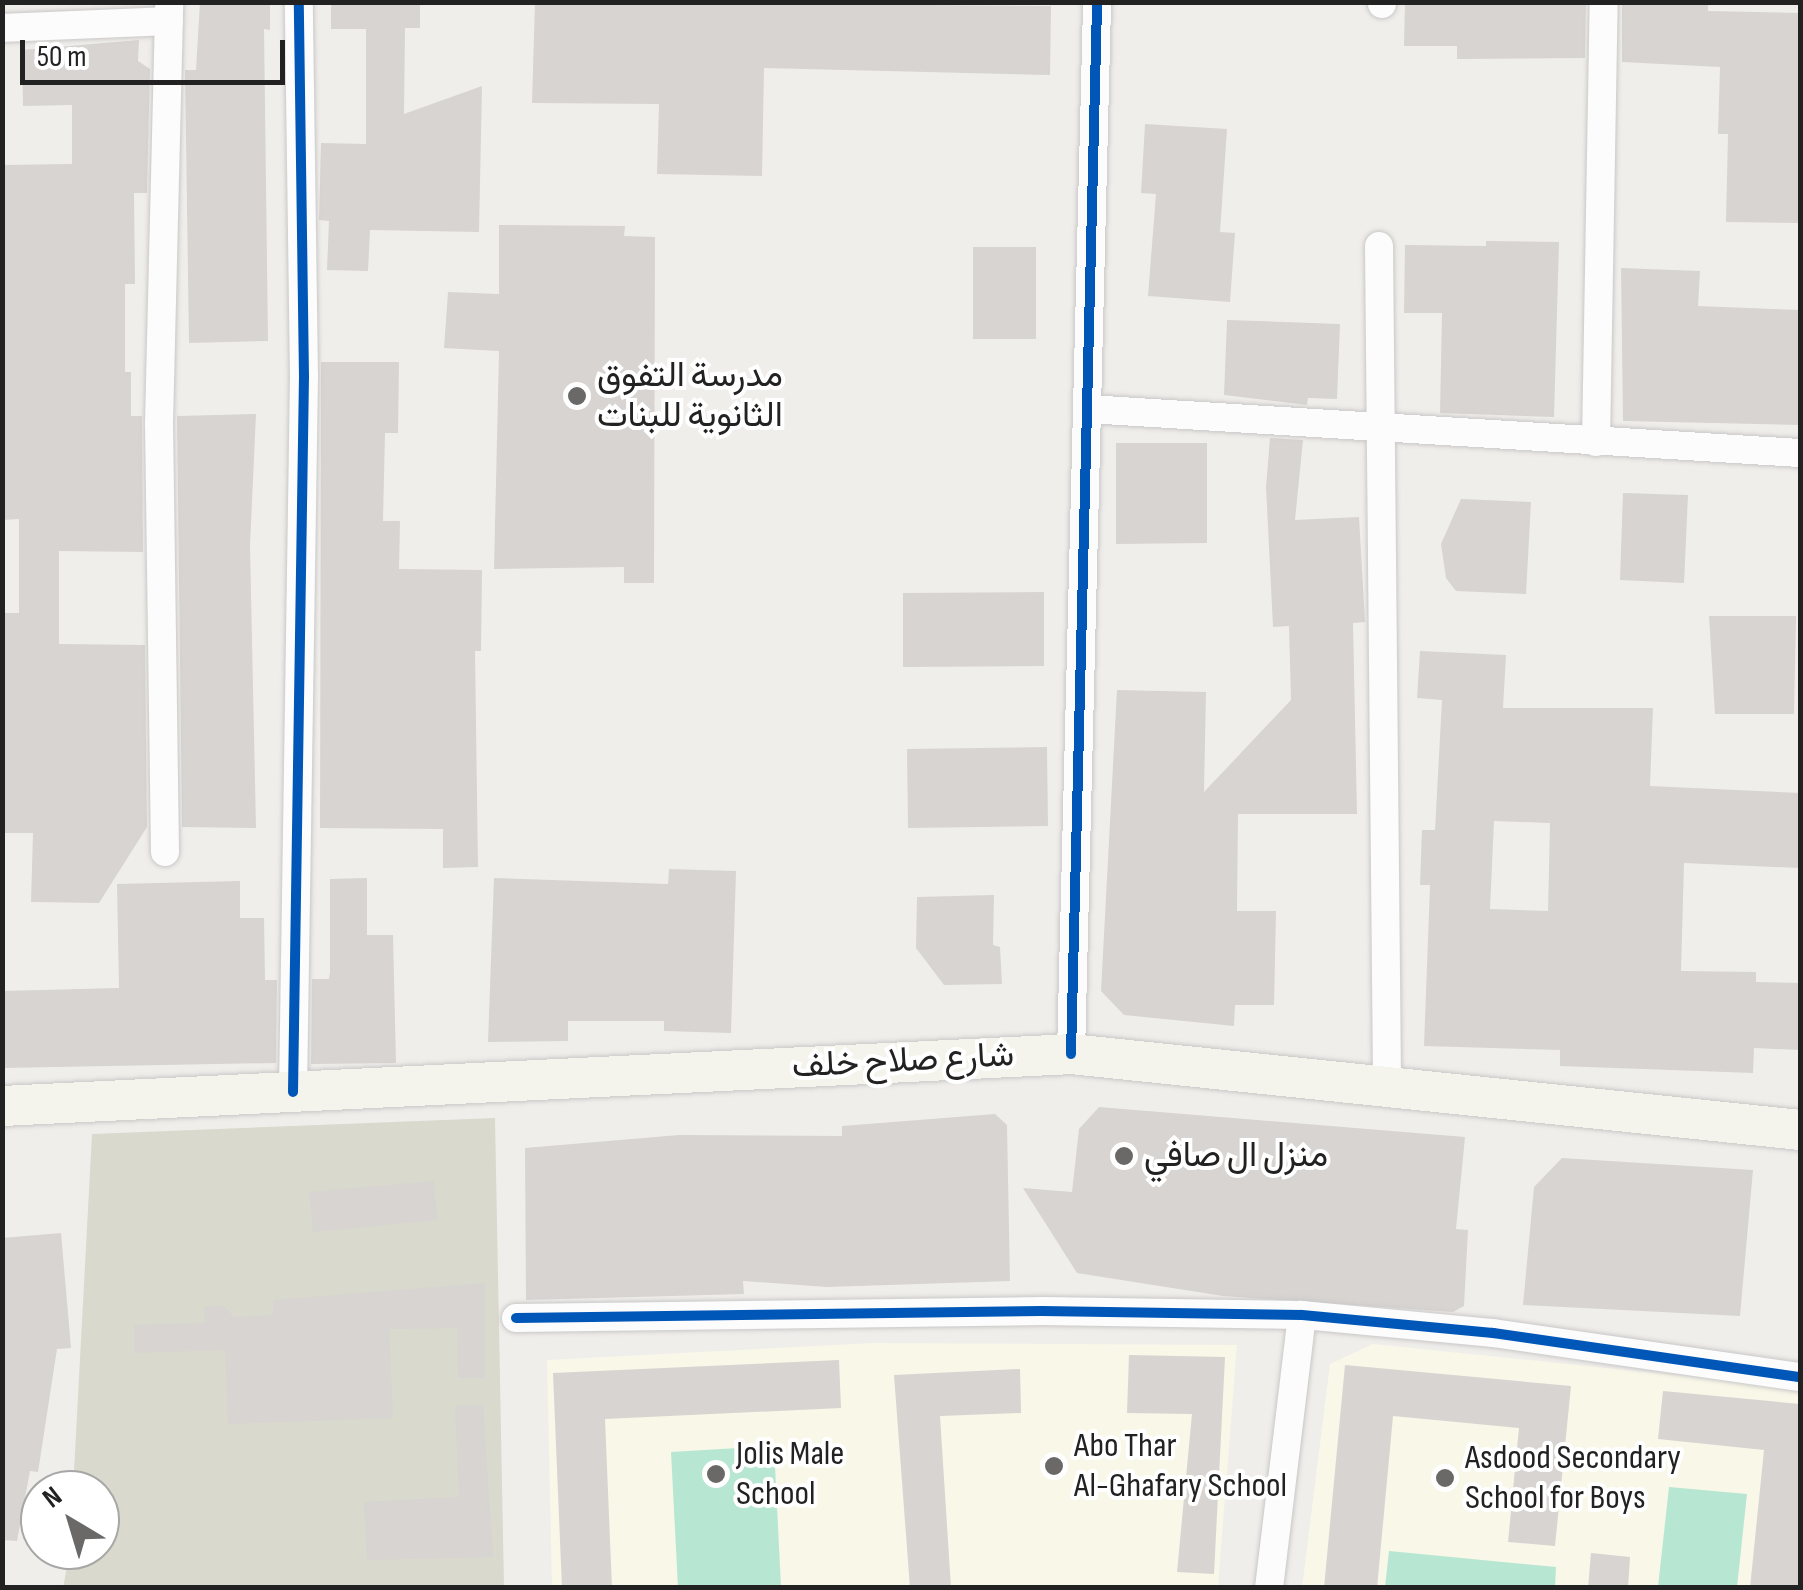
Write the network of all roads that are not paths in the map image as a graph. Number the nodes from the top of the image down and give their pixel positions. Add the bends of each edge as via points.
1 (299, 2) edge
2 (1097, 2) edge
3 (1604, 2) edge
4 (169, 12) edge
5 (2, 28) edge
6 (1380, 246) dead end
7 (1088, 409) junction
8 (1380, 431) junction
9 (1596, 442) junction
10 (1800, 453) edge
11 (165, 852) dead end
12 (1071, 1054) junction
13 (1387, 1084) junction
14 (293, 1092) junction
15 (2, 1106) edge
16 (1800, 1130) edge
17 (1302, 1316) junction
18 (516, 1318) dead end
19 (1800, 1377) edge
20 (1269, 1588) edge

1 - 14 street via 304,378
2 - 7 street
3 - 9 street
4 - 5 street
4 - 11 street via 159,423
6 - 8 street
7 - 8 street
7 - 12 street
8 - 9 street
8 - 13 street
9 - 10 street
12 - 13 main road, شارع صلاح خلف
12 - 14 main road, شارع صلاح خلف
13 - 16 main road, شارع صلاح خلف
14 - 15 main road, شارع صلاح خلف
17 - 18 street via 1042,1310
17 - 19 street via 1493,1333
17 - 20 street

